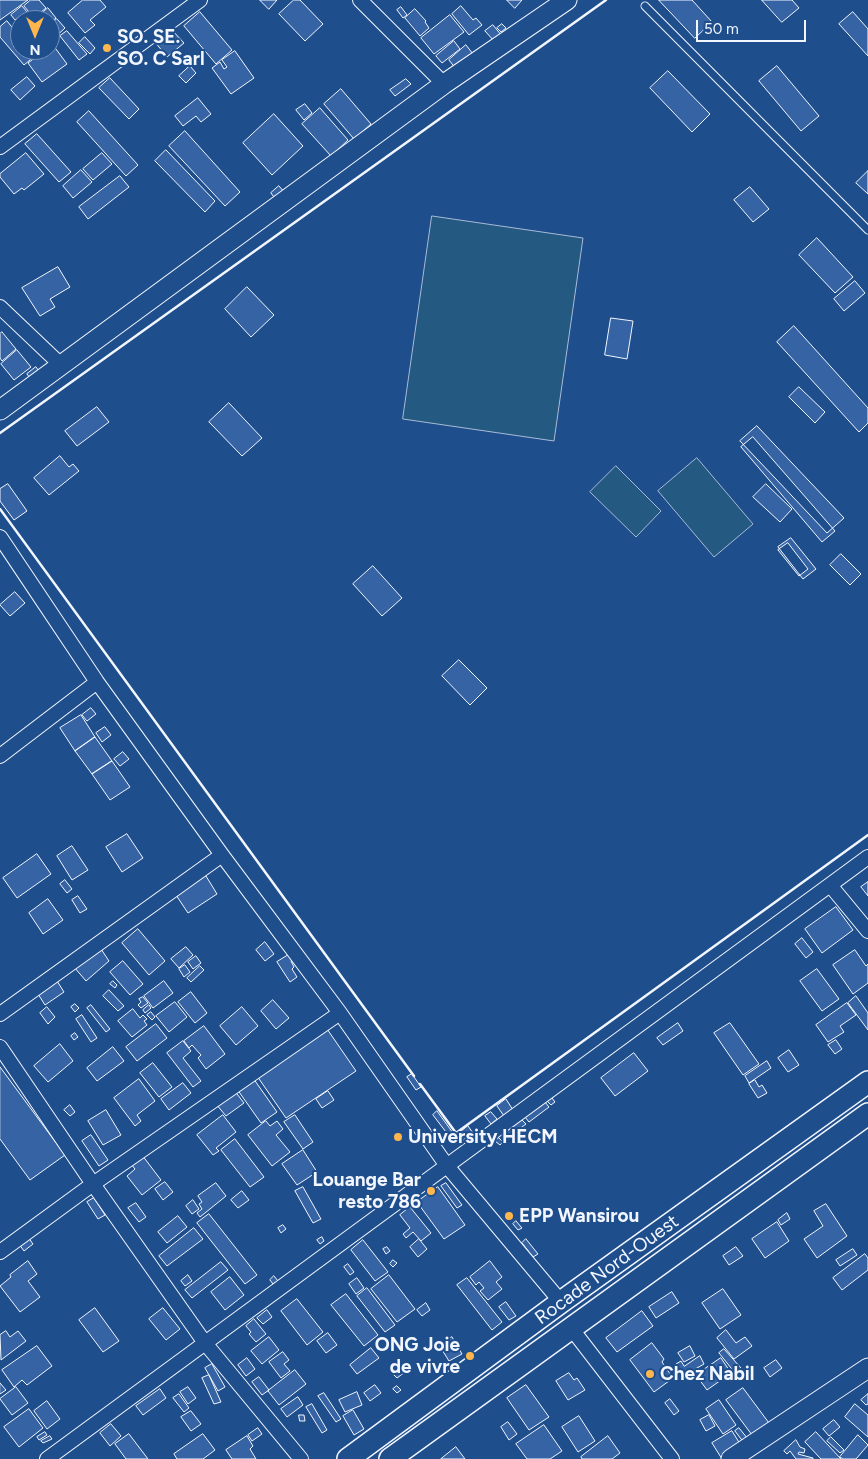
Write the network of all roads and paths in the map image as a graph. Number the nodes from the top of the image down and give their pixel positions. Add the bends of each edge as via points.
1 (200, 0) edge
2 (360, 0) edge
3 (567, 0) edge
4 (645, 6) dead end
5 (444, 84) junction
6 (0, 147) edge
7 (868, 230) edge
8 (0, 306) edge
9 (61, 365) junction
10 (0, 410) edge
11 (0, 537) edge
12 (97, 682) junction
13 (0, 756) edge
14 (222, 855) junction
15 (868, 857) edge
16 (830, 885) junction
17 (868, 931) edge
18 (340, 1012) junction
19 (0, 1014) edge
20 (0, 1046) edge
21 (868, 1082) edge
22 (868, 1114) edge
23 (447, 1166) junction
24 (93, 1184) junction
25 (0, 1252) edge
26 (562, 1302) junction
27 (571, 1328) junction
28 (205, 1343) junction
29 (868, 1368) edge
30 (47, 1459) edge
31 (301, 1459) edge
32 (348, 1459) edge
33 (390, 1459) edge
34 (672, 1459) edge
35 (731, 1459) edge

1 - 6 street
2 - 5 street
3 - 5 street
4 - 7 lane
5 - 9 street
8 - 9 street
9 - 10 street
11 - 12 street
12 - 13 street
12 - 14 street
14 - 18 street
14 - 19 street
15 - 16 street
16 - 17 street
16 - 23 street
18 - 23 street
18 - 24 street
20 - 24 street
21 - 26 main road, Rocade Nord-Ouest
22 - 27 main road, Rocade Nord-Ouest
23 - 26 street
23 - 28 street
24 - 25 street
24 - 28 street
26 - 32 main road, Rocade Nord-Ouest
27 - 33 main road, Rocade Nord-Ouest
27 - 34 street
28 - 30 street
28 - 31 street
29 - 35 street

